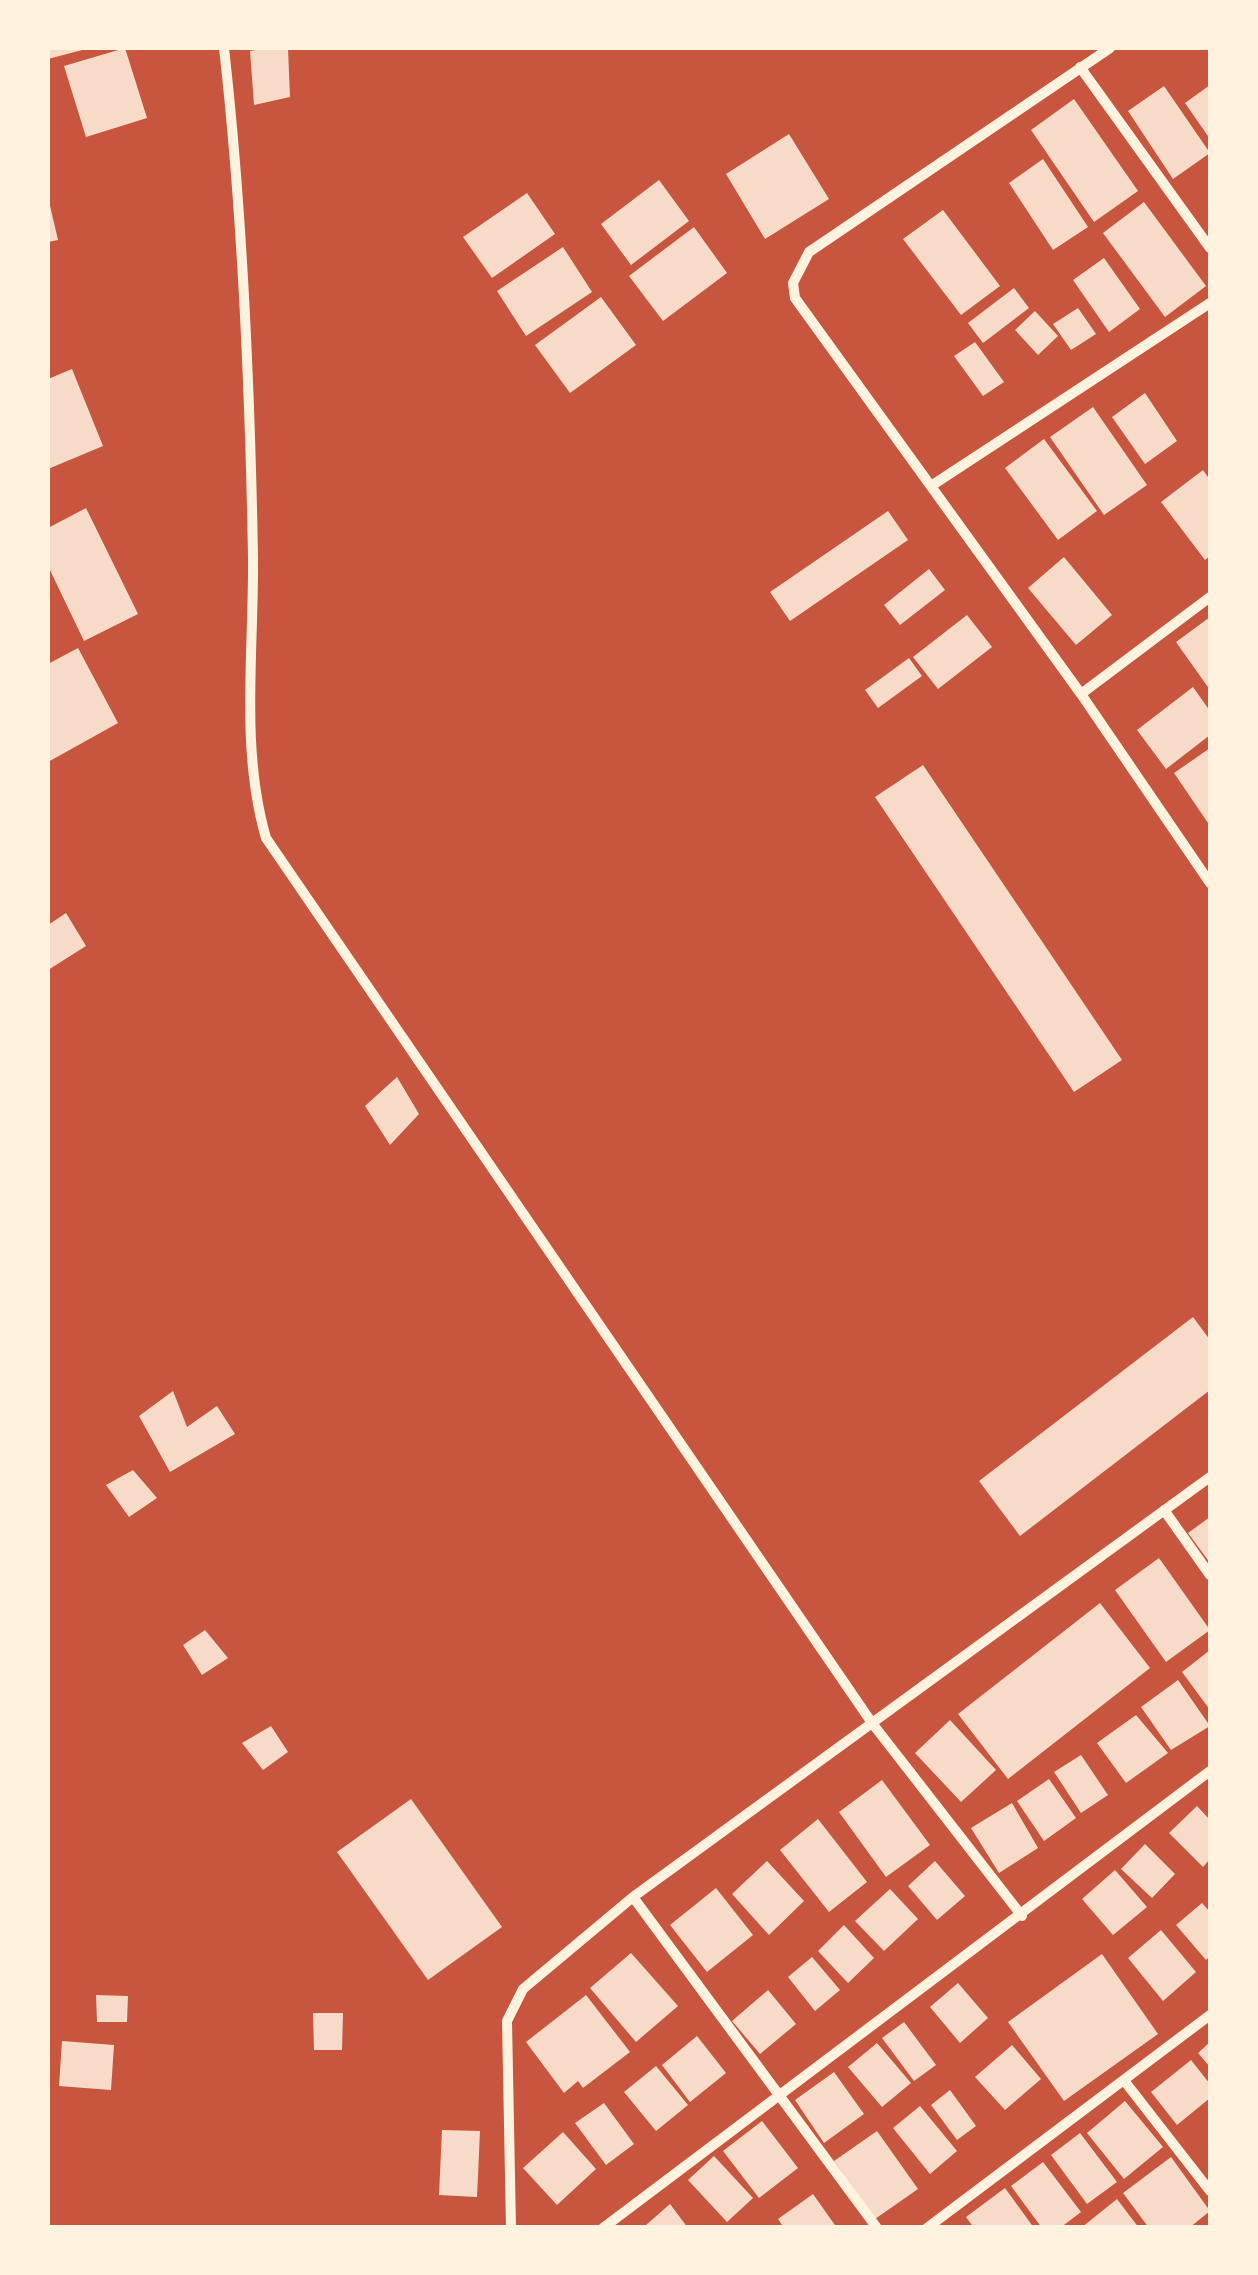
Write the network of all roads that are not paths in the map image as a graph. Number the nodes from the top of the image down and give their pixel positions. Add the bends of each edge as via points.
1 (224, 48) edge
2 (1110, 48) edge
3 (1080, 67) junction
4 (1210, 248) edge
5 (1210, 303) edge
6 (931, 486) junction
7 (1210, 597) edge
8 (1081, 694) junction
9 (1210, 883) edge
10 (1210, 1476) edge
11 (1164, 1510) junction
12 (1210, 1576) edge
13 (872, 1722) junction
14 (1210, 1771) edge
15 (634, 1897) junction
16 (1022, 1916) junction
17 (1210, 2015) edge
18 (1126, 2083) junction
19 (782, 2092) junction
20 (1210, 2191) edge
21 (511, 2228) edge
22 (603, 2228) edge
23 (877, 2228) edge
24 (928, 2228) edge

1 - 13 street via 240,183 253,558 252,767 266,838
2 - 3 street
3 - 4 street
3 - 6 street via 808,252 798,267 794,298
5 - 6 street
6 - 8 street
7 - 8 street
8 - 9 street
10 - 11 street
11 - 12 street
11 - 13 street
13 - 15 street
13 - 16 street
14 - 16 street
15 - 19 street
15 - 21 street via 524,1989 513,2006
16 - 19 street
17 - 18 street
18 - 20 street
18 - 24 street
19 - 22 street
19 - 23 street

